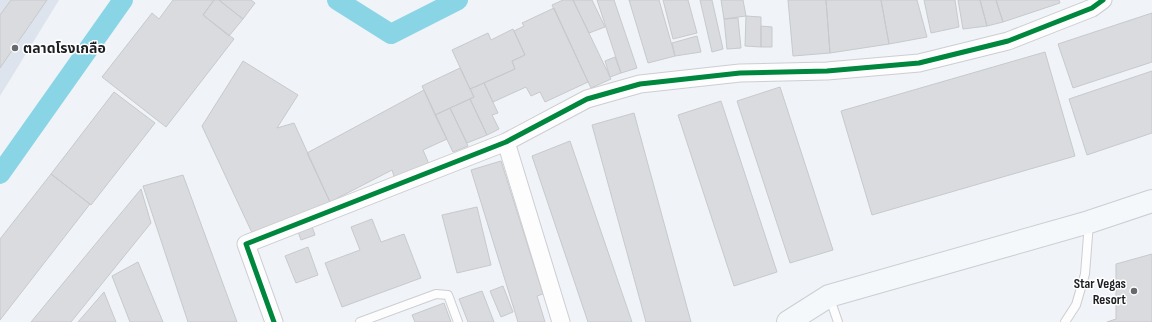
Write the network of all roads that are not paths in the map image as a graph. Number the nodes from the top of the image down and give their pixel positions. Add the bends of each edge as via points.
1 (1103, 0) edge
2 (506, 142) junction
3 (1152, 201) edge
4 (1089, 222) junction
5 (829, 296) junction
6 (274, 322) edge
7 (360, 322) edge
8 (458, 322) edge
9 (561, 322) edge
10 (788, 322) edge
11 (838, 322) edge
12 (1065, 322) edge

1 - 2 street via 1092,8 1008,41 919,63 827,71 740,73 640,84 587,99
2 - 6 street via 246,244
2 - 9 street
3 - 4 street
4 - 5 street
4 - 12 lane via 1085,274 1076,305
5 - 10 street
5 - 11 lane
7 - 8 lane via 436,294 448,295

